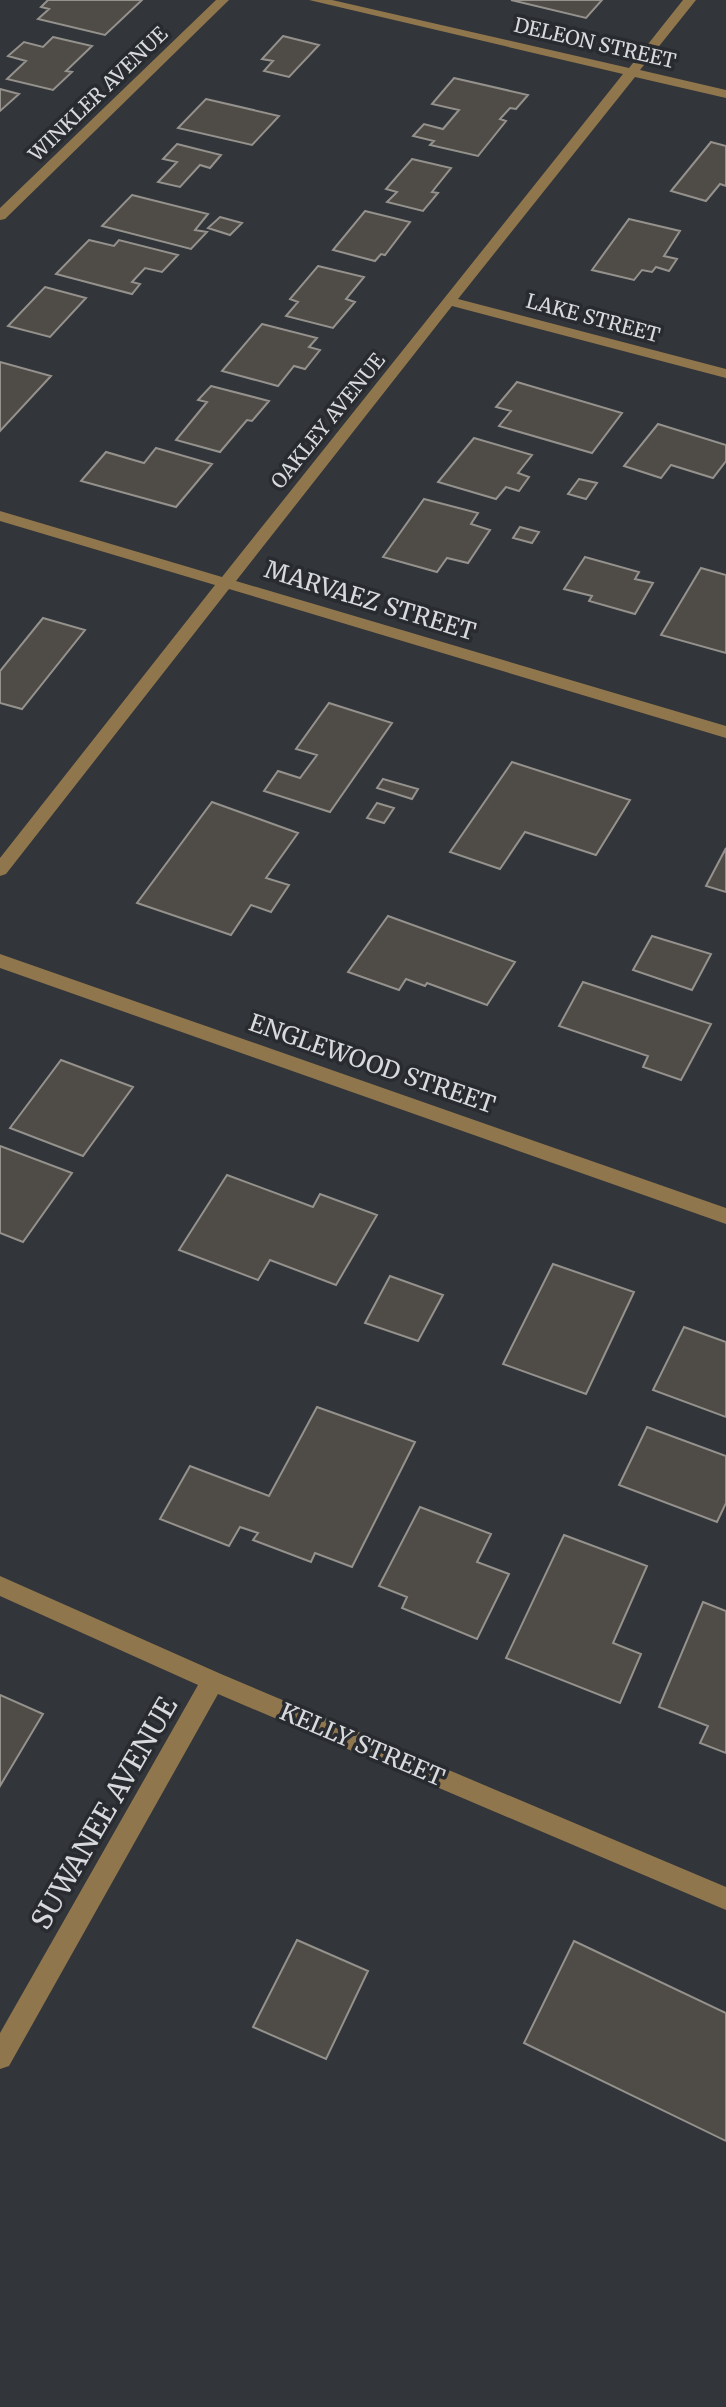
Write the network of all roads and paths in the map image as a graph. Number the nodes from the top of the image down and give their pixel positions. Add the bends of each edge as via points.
1 (223, 0) edge
2 (315, 0) edge
3 (690, 0) edge
4 (633, 72) junction
5 (726, 94) edge
6 (0, 216) edge
7 (450, 301) junction
8 (726, 374) edge
9 (0, 516) edge
10 (224, 583) junction
11 (726, 732) edge
12 (0, 870) edge
13 (0, 961) edge
14 (726, 1216) edge
15 (0, 1586) edge
16 (213, 1681) junction
17 (726, 1899) edge
18 (0, 2057) edge

1 - 6 street, WINKLER AVENUE
2 - 4 street, DELEON STREET
3 - 4 street, OAKLEY AVENUE
4 - 5 street, DELEON STREET
4 - 7 street, OAKLEY AVENUE
7 - 8 street, LAKE STREET
7 - 10 street, OAKLEY AVENUE
9 - 10 street, MARVAEZ STREET
10 - 11 street, MARVAEZ STREET
10 - 12 street, OAKLEY AVENUE
13 - 14 street, ENGLEWOOD STREET
15 - 16 street, KELLY STREET
16 - 17 street, KELLY STREET
16 - 18 street, SUWANEE AVENUE

